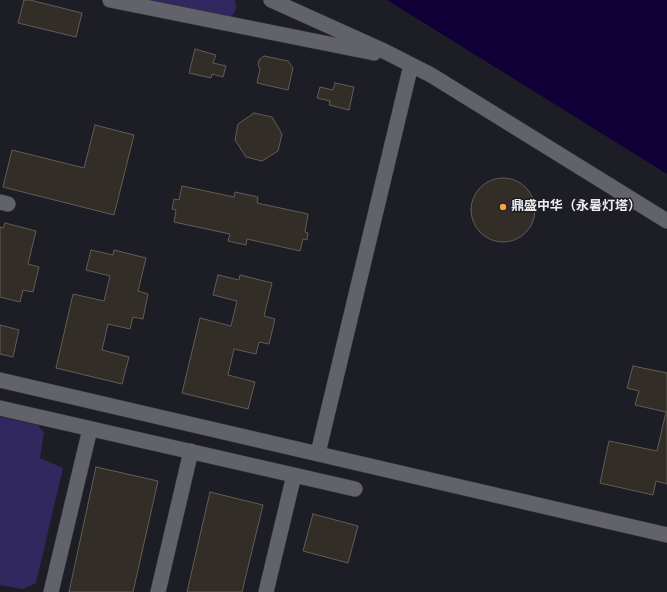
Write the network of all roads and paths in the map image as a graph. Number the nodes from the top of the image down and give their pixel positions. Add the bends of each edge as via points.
1 (112, 0) edge
2 (271, 0) edge
3 (396, 57) junction
4 (411, 65) junction
5 (667, 221) edge
6 (0, 380) edge
7 (0, 408) edge
8 (90, 429) junction
9 (191, 451) junction
10 (318, 453) junction
11 (294, 475) junction
12 (355, 489) dead end
13 (667, 535) edge
14 (51, 592) edge
15 (158, 592) edge
16 (266, 592) edge

1 - 3 street
2 - 3 street
3 - 4 street
4 - 5 street via 438,79
4 - 10 street
6 - 10 street
7 - 8 street
8 - 9 street
8 - 14 street
9 - 11 street
9 - 15 street
10 - 13 street
11 - 12 street
11 - 16 street

